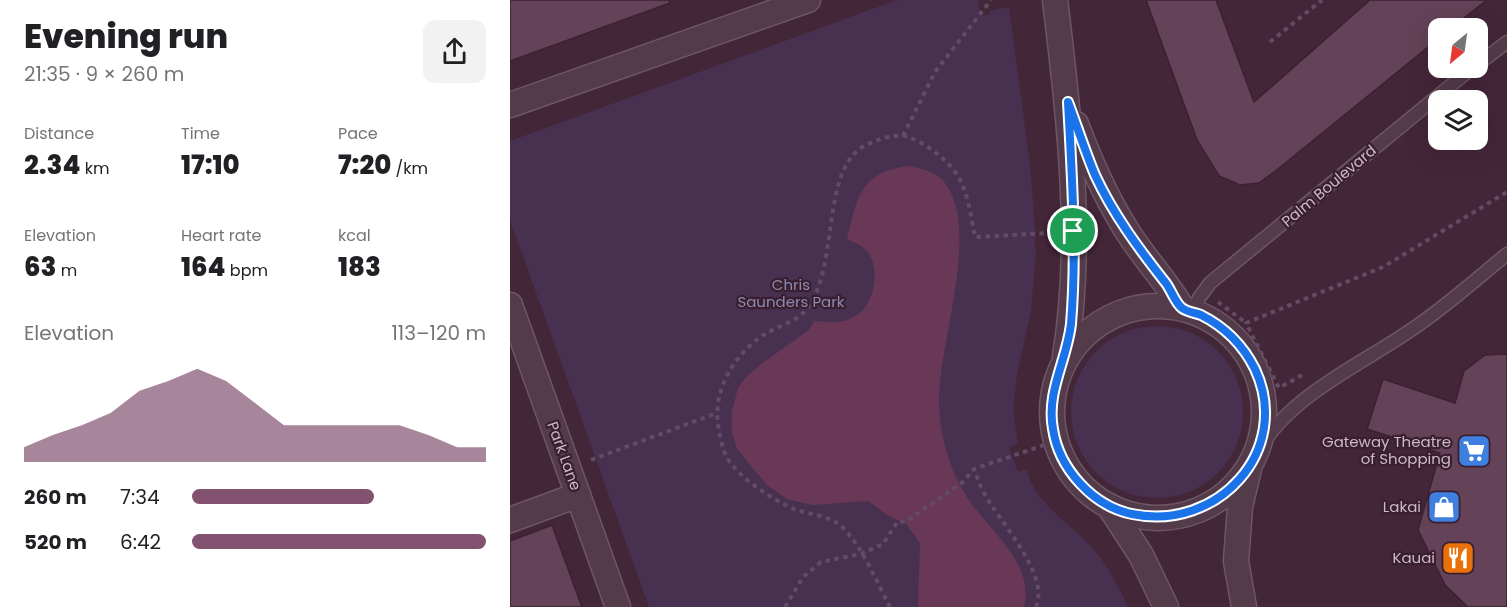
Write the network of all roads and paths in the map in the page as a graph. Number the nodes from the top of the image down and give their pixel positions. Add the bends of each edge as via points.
1 (808, 0) edge
2 (991, 0) edge
3 (1055, 0) edge
4 (1322, 0) edge
5 (1270, 42) dead end
6 (1507, 42) edge
7 (1488, 56) edge
8 (1460, 78) edge
9 (1068, 102) junction
10 (510, 105) edge
11 (903, 136) junction
12 (1507, 192) edge
13 (1073, 231) junction
14 (1507, 254) edge
15 (1193, 304) junction
16 (510, 305) edge
17 (1246, 323) junction
18 (1065, 358) junction
19 (1308, 371) dead end
20 (717, 413) junction
21 (1056, 441) junction
22 (1252, 461) junction
23 (569, 469) junction
24 (974, 469) junction
25 (578, 495) junction
26 (1110, 506) junction
27 (510, 520) edge
28 (861, 554) junction
29 (618, 607) edge
30 (785, 607) edge
31 (890, 607) edge
32 (1036, 607) edge
33 (1166, 607) edge
34 (1244, 607) edge

1 - 10 street
2 - 11 path via 935,72
3 - 9 street
4 - 5 path
6 - 7 lane
8 - 15 lane, Palm Boulevard via 1210,283
9 - 13 street
9 - 15 street via 1096,176 1131,237
11 - 13 path via 932,151 956,173 975,237
11 - 20 path via 882,138 860,149 845,168 835,194 820,282 811,303 802,314 749,345 727,373 716,400
12 - 17 path via 1383,267
13 - 18 street via 1071,325
14 - 22 lane via 1421,323 1294,408 1274,426
15 - 17 path
15 - 18 street via 1124,310 1090,329
15 - 22 street via 1231,334 1256,371 1264,413 1262,435
16 - 23 street, Park Lane
17 - 19 path via 1279,388
18 - 21 street via 1051,405
20 - 23 path
20 - 28 path via 727,457 746,478 794,509 843,528
21 - 24 path
21 - 26 street via 1072,474
22 - 26 street via 1223,496 1187,514 1148,517
22 - 34 street via 1240,507 1236,561
23 - 25 street, Park Lane
24 - 28 path via 963,482 905,522 898,521 883,544
24 - 32 path via 982,490 1034,572 1040,598
25 - 27 street
25 - 29 street, Park Lane
26 - 33 street via 1141,555
28 - 30 path via 821,562 803,577
28 - 31 path

